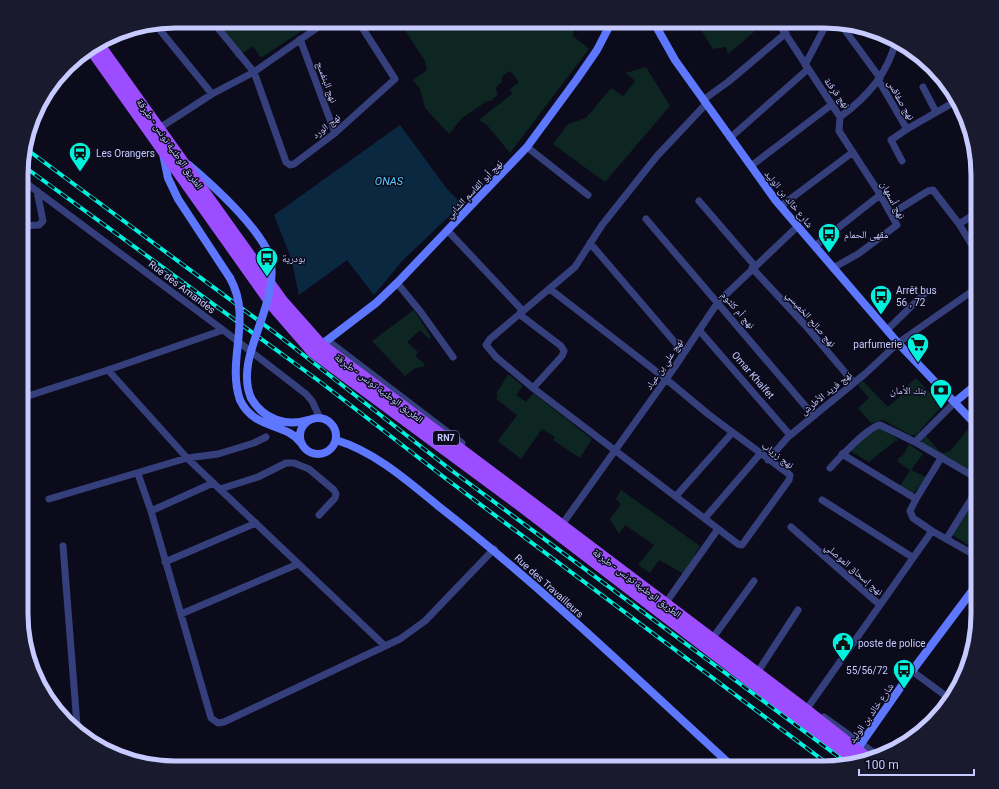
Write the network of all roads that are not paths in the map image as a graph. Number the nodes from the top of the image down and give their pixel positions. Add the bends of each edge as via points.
1 (218, 28) edge
2 (316, 28) edge
3 (362, 28) edge
4 (608, 28) edge
5 (657, 28) edge
6 (782, 28) edge
7 (825, 28) edge
8 (159, 29) edge
9 (844, 29) edge
10 (786, 33) junction
11 (300, 39) junction
12 (894, 46) edge
13 (101, 48) edge
14 (94, 53) edge
15 (806, 67) junction
16 (254, 72) junction
17 (879, 79) junction
18 (923, 87) dead end
19 (212, 94) junction
20 (705, 102) junction
21 (952, 103) edge
22 (831, 105) junction
23 (936, 112) junction
24 (840, 117) junction
25 (158, 128) junction
26 (906, 128) junction
27 (335, 133) junction
28 (730, 138) junction
29 (527, 147) junction
30 (161, 148) junction
31 (174, 151) junction
32 (853, 152) junction
33 (902, 161) dead end
34 (751, 166) junction
35 (28, 184) edge
36 (37, 191) junction
37 (588, 195) dead end
38 (880, 195) junction
39 (699, 201) dead end
40 (781, 206) junction
41 (891, 214) junction
42 (971, 216) edge
43 (646, 219) dead end
44 (959, 224) junction
45 (28, 226) edge
46 (798, 226) junction
47 (448, 231) junction
48 (590, 243) junction
49 (971, 244) edge
50 (815, 246) junction
51 (754, 267) junction
52 (833, 268) junction
53 (398, 283) junction
54 (550, 289) junction
55 (928, 291) dead end
56 (971, 292) edge
57 (718, 302) junction
58 (521, 312) junction
59 (223, 330) junction
60 (699, 330) junction
61 (887, 330) junction
62 (898, 343) junction
63 (320, 346) junction
64 (684, 353) junction
65 (453, 357) dead end
66 (108, 370) junction
67 (666, 379) junction
68 (854, 383) junction
69 (533, 388) junction
70 (971, 389) edge
71 (28, 396) edge
72 (955, 402) junction
73 (813, 415) junction
74 (320, 418) junction
75 (311, 419) junction
76 (971, 419) edge
77 (732, 433) junction
78 (790, 435) junction
79 (266, 437) dead end
80 (336, 440) junction
81 (915, 442) junction
82 (302, 445) junction
83 (615, 451) junction
84 (760, 454) junction
85 (842, 454) junction
86 (187, 458) junction
87 (941, 458) junction
88 (768, 460) junction
89 (830, 468) dead end
90 (138, 474) junction
91 (971, 475) edge
92 (213, 483) junction
93 (220, 489) junction
94 (676, 496) junction
95 (916, 499) junction
96 (971, 499) edge
97 (49, 500) dead end
98 (822, 500) dead end
99 (151, 511) junction
100 (319, 515) dead end
101 (705, 518) junction
102 (256, 523) junction
103 (563, 524) junction
104 (791, 527) dead end
105 (718, 529) junction
106 (932, 531) junction
107 (947, 538) junction
108 (63, 546) dead end
109 (494, 549) junction
110 (971, 553) edge
111 (912, 557) junction
112 (165, 562) junction
113 (298, 564) junction
114 (754, 581) dead end
115 (971, 592) edge
116 (666, 603) junction
117 (880, 605) junction
118 (798, 610) dead end
119 (182, 614) junction
120 (712, 638) junction
121 (385, 646) junction
122 (912, 671) junction
123 (758, 672) junction
124 (946, 696) edge
125 (807, 708) junction
126 (77, 724) edge
127 (856, 753) edge
128 (866, 755) edge
129 (726, 761) edge

1 - 16 street
2 - 11 street
3 - 27 street, نهج الورد via 395,79
4 - 29 street, نهج أبو القاسم الشابي via 597,50
5 - 20 street, شارع خالد بن الوليد via 675,60
6 - 10 street, نهج قرقنة
7 - 15 street
8 - 19 street
9 - 17 street, نهج صفاقس
10 - 15 street, نهج قرقنة
10 - 20 street
11 - 16 street
11 - 27 street, نهج البنفسج
12 - 17 street, نهج قرقنة via 889,62
13 - 25 main road, الطريق الوطنية تونس - طبرقة / RN7
14 - 30 main road, الطريق الوطنية تونس - طبرقة / RN7
15 - 22 street, نهج قرقنة
15 - 28 street
16 - 19 street
16 - 27 street, نهج الورد via 288,164 294,164
17 - 24 street, نهج قرقنة via 864,98
17 - 26 street, نهج صفاقس
18 - 23 street
19 - 25 street
20 - 28 street, شارع خالد بن الوليد
20 - 48 street via 662,151
21 - 23 street, نهج صفاقس
22 - 24 street, نهج قرقنة
22 - 34 street
23 - 26 street, نهج صفاقس
24 - 32 street, نهج أسمهان via 839,131
25 - 31 main road, الطريق الوطنية تونس - طبرقة / RN7
26 - 33 street, نهج صفاقس via 891,140
28 - 34 street, شارع خالد بن الوليد
29 - 37 street
29 - 47 street, نهج أبو القاسم الشابي
30 - 63 main road, الطريق الوطنية تونس - طبرقة / RN7 via 274,307
30 - 82 street, bridge via 168,178 178,199 230,278 236,292 240,309 240,330 235,377 240,400 254,418 290,434
31 - 63 main road, الطريق الوطنية تونس - طبرقة / RN7 via 282,301
31 - 75 street, bridge via 226,200 260,238 270,256 270,291 246,369 246,386 251,398 262,412 279,420 296,423
32 - 38 street, نهج أسمهان
32 - 40 street
34 - 40 street, شارع خالد بن الوليد
35 - 36 street, Rue des Amandes
36 - 45 street via 43,221 39,225
36 - 59 street, Rue des Amandes
38 - 41 street, نهج أسمهان
38 - 50 street
39 - 51 street, نهج صالح الخميسي
40 - 46 street, شارع خالد بن الوليد
41 - 44 street via 931,190
41 - 52 street, نهج أسمهان via 897,223 894,229
42 - 44 street
43 - 57 street, نهج أم كلثوم
44 - 49 street
46 - 50 street, شارع خالد بن الوليد
46 - 51 street, نهج علي بن عياد
47 - 53 street, نهج أبو القاسم الشابي
47 - 58 street
48 - 54 street via 578,264
48 - 64 street
50 - 52 street, شارع خالد بن الوليد
51 - 57 street, نهج علي بن عياد
51 - 68 street, نهج صالح الخميسي
52 - 61 street, شارع خالد بن الوليد
53 - 63 street, نهج أبو القاسم الشابي
53 - 65 street
54 - 58 street
54 - 67 street, نهج زرياب
55 - 61 street
56 - 62 street
57 - 60 street, نهج علي بن عياد
57 - 73 street, نهج أم كلثوم
58 - 69 street via 564,351
58 - 69 street via 486,345 496,357
59 - 66 street
59 - 74 street, Rue des Amandes via 306,394
60 - 64 street, نهج علي بن عياد
60 - 78 street, Omar Khalfet
61 - 62 street, شارع خالد بن الوليد
62 - 68 street, نهج فريد الأطرش
62 - 72 street, شارع خالد بن الوليد
63 - 103 main road, الطريق الوطنية تونس - طبرقة / RN7
63 - 127 main road, الطريق الوطنية تونس - طبرقة / RN7 via 520,505
64 - 67 street, نهج علي بن عياد
66 - 71 street
66 - 86 street
67 - 77 street, نهج زرياب
67 - 83 street, نهج علي بن عياد
68 - 73 street, نهج فريد الأطرش
69 - 83 street
70 - 72 street
72 - 76 street, شارع خالد بن الوليد
72 - 81 street
73 - 78 street, نهج فريد الأطرش
74 - 75 street
74 - 80 street via 332,424 336,431
75 - 82 street via 302,428
77 - 84 street, نهج زرياب
77 - 94 street
78 - 88 street, نهج فريد الأطرش
79 - 86 street via 218,454
80 - 82 street via 329,451 321,454 312,454
80 - 109 street, Rue des Travailleurs via 357,447 386,466
81 - 85 street via 878,426
81 - 87 street
83 - 94 street
83 - 103 street, نهج علي بن عياد
84 - 88 street, نهج زرياب
84 - 101 street
85 - 89 street
85 - 95 street
86 - 90 street
86 - 92 street
87 - 91 street
87 - 95 street
88 - 105 street, نهج زرياب via 788,472 791,477 744,543 738,544
90 - 97 street
90 - 99 street
92 - 93 street
92 - 99 street
93 - 100 street via 258,477 286,463 300,464 319,477 336,494
93 - 102 street
94 - 101 street
95 - 106 street via 910,511 912,517
96 - 107 street
98 - 111 street
99 - 112 street
101 - 105 street
102 - 112 street
102 - 113 street
103 - 116 main road, الطريق الوطنية تونس - طبرقة / RN7
104 - 117 street, نهج إسحاق الموصلي
105 - 116 street
106 - 107 street
106 - 111 street
107 - 110 street
108 - 126 street
109 - 121 street via 424,621
109 - 129 street, Rue des Travailleurs
111 - 117 street
112 - 119 street
113 - 119 street
113 - 121 street
114 - 120 street
115 - 122 street, شارع خالد بن الوليد
116 - 120 main road, الطريق الوطنية تونس - طبرقة / RN7
117 - 125 street, نهج إسحاق الموصلي
118 - 123 street
119 - 121 street via 211,718 218,723
120 - 123 main road, الطريق الوطنية تونس - طبرقة / RN7
122 - 124 street
122 - 127 street, شارع خالد بن الوليد
123 - 125 main road, الطريق الوطنية تونس - طبرقة / RN7
125 - 127 main road, الطريق الوطنية تونس - طبرقة / RN7
127 - 128 street

